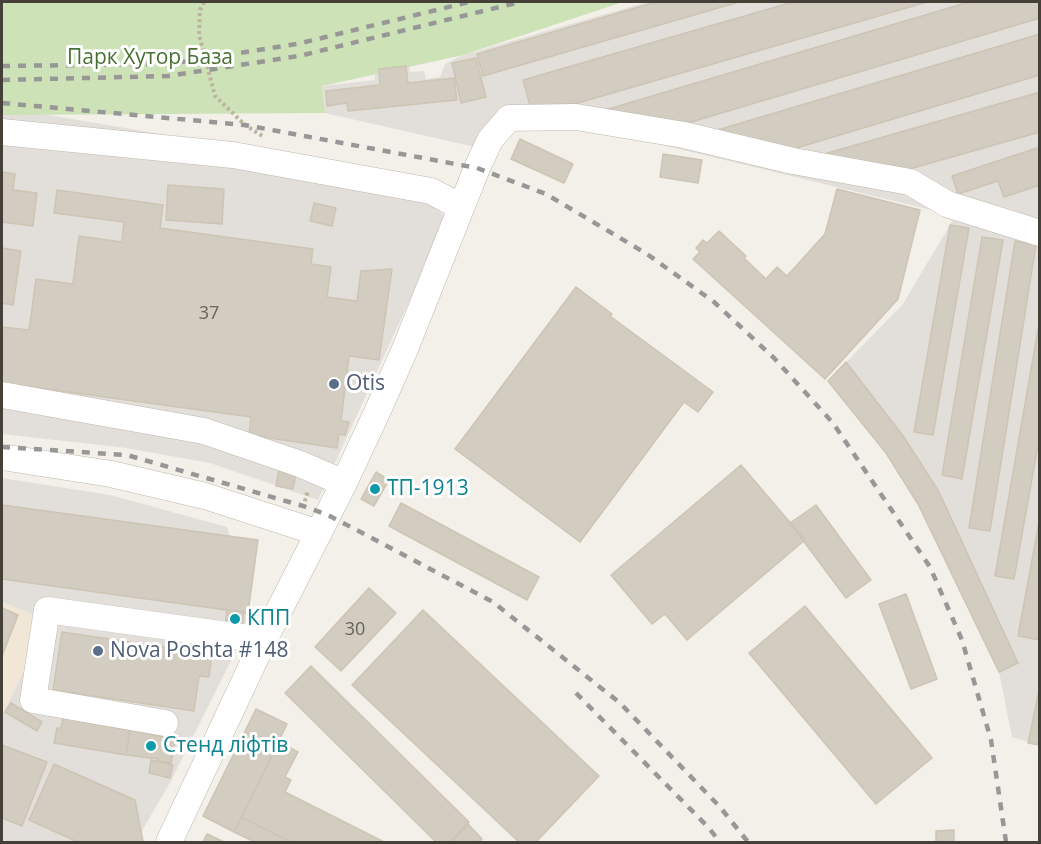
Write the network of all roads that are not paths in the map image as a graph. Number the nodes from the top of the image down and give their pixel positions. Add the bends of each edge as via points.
1 (2, 132) edge
2 (461, 207) junction
3 (1040, 233) edge
4 (2, 395) edge
5 (2, 457) edge
6 (344, 483) junction
7 (319, 533) junction
8 (264, 640) junction
9 (165, 723) dead end
10 (169, 843) edge

1 - 2 street via 233,155 431,191
2 - 3 street via 490,140 509,118 576,117 910,182 947,204
2 - 6 street via 405,349
4 - 6 street via 204,431
5 - 7 street via 111,474 206,496
6 - 7 street
7 - 8 street
8 - 9 street via 47,610 33,699
8 - 10 street

